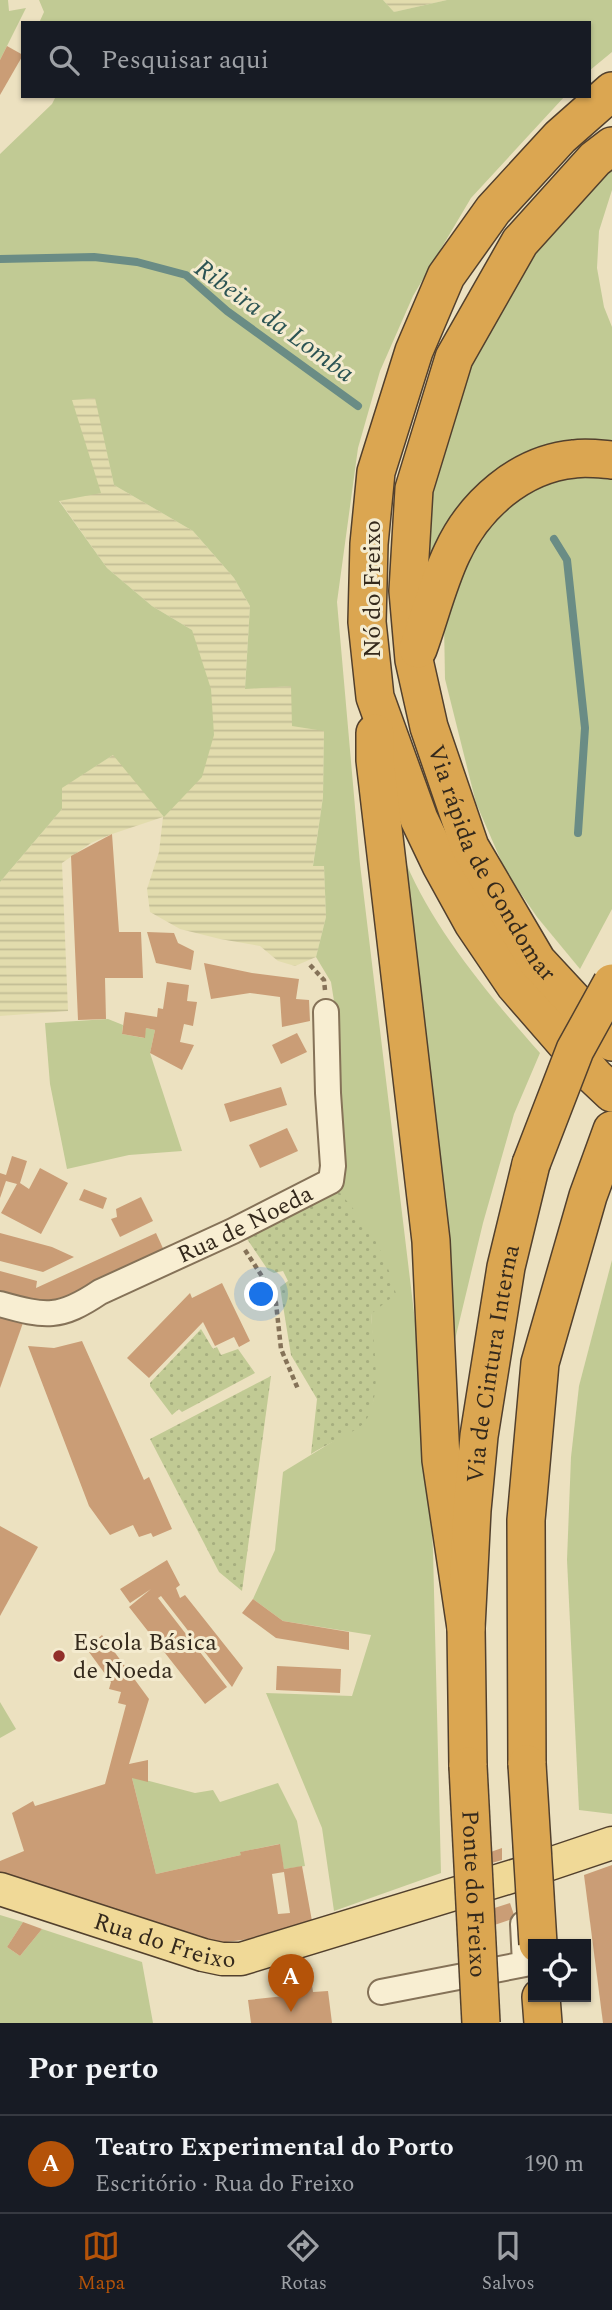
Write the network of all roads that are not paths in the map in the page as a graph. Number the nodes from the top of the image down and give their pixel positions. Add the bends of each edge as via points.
1 (612, 91) edge
2 (612, 146) edge
3 (612, 460) edge
4 (414, 660) junction
5 (375, 697) junction
6 (612, 982) edge
7 (327, 1012) dead end
8 (612, 1042) edge
9 (612, 1093) edge
10 (612, 1129) edge
11 (0, 1304) edge
12 (466, 1628) junction
13 (468, 1766) joint
14 (612, 1843) edge
15 (520, 1874) junction
16 (0, 1889) edge
17 (529, 1939) edge
18 (531, 1939) edge
19 (528, 1955) edge
20 (381, 1992) dead end
21 (529, 2002) edge
22 (541, 2002) edge
23 (481, 2023) edge
24 (528, 2023) edge
25 (542, 2023) edge

1 - 5 highway, Nó do Freixo via 560,137 493,210 446,276 414,351 376,472 367,622
2 - 4 highway, Nó do Freixo via 520,243 454,358 414,489 408,591
3 - 4 highway via 574,459 545,466 487,500 465,527 451,555
4 - 8 highway, Via rápida de Gondomar via 429,727 470,847 537,961
5 - 9 highway, Nó do Freixo via 419,819 473,923 515,985
5 - 12 highway via 375,760 431,1241 441,1460
6 - 12 highway, Via de Cintura Interna, bridge via 575,1051 531,1164 506,1268 479,1436
7 - 11 street, Rua de Noeda via 331,1181 65,1311 38,1314
10 - 18 highway, Via de Cintura Interna, bridge via 540,1363 526,1520
12 - 13 highway, Via de Cintura Interna
13 - 23 highway, Ponte do Freixo, bridge
14 - 15 main road, Rua do Freixo
15 - 16 main road, Rua do Freixo via 260,1954 222,1959
15 - 17 street
19 - 20 street
21 - 24 street
22 - 25 highway

